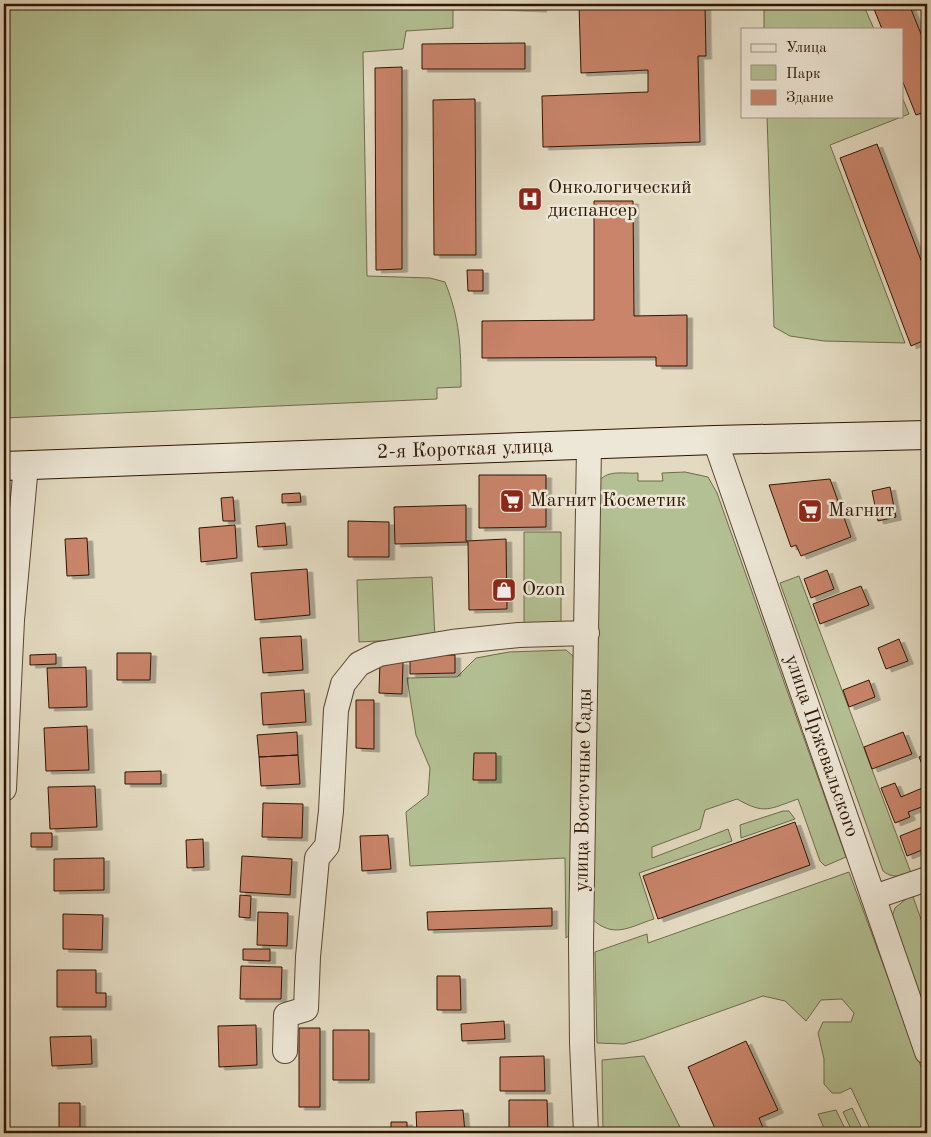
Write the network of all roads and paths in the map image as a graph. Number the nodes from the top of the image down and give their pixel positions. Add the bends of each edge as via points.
1 (927, 435) edge
2 (715, 440) junction
3 (589, 446) junction
4 (15, 466) edge
5 (587, 633) junction
6 (4, 788) edge
7 (927, 879) edge
8 (874, 897) junction
9 (285, 1051) dead end
10 (927, 1052) edge
11 (586, 1133) edge

1 - 2 street, 2-я Короткая улица
2 - 3 street, 2-я Короткая улица
2 - 8 street, улица Пржевальского
3 - 4 street, 2-я Короткая улица
3 - 5 street, улица Восточные Сады
4 - 6 street via 14,592
5 - 9 street via 519,635 379,654 359,664 343,684 336,710 327,846 318,858 306,1009 286,1015
5 - 11 street, улица Восточные Сады via 581,942
7 - 8 street
8 - 10 street, улица Пржевальского

